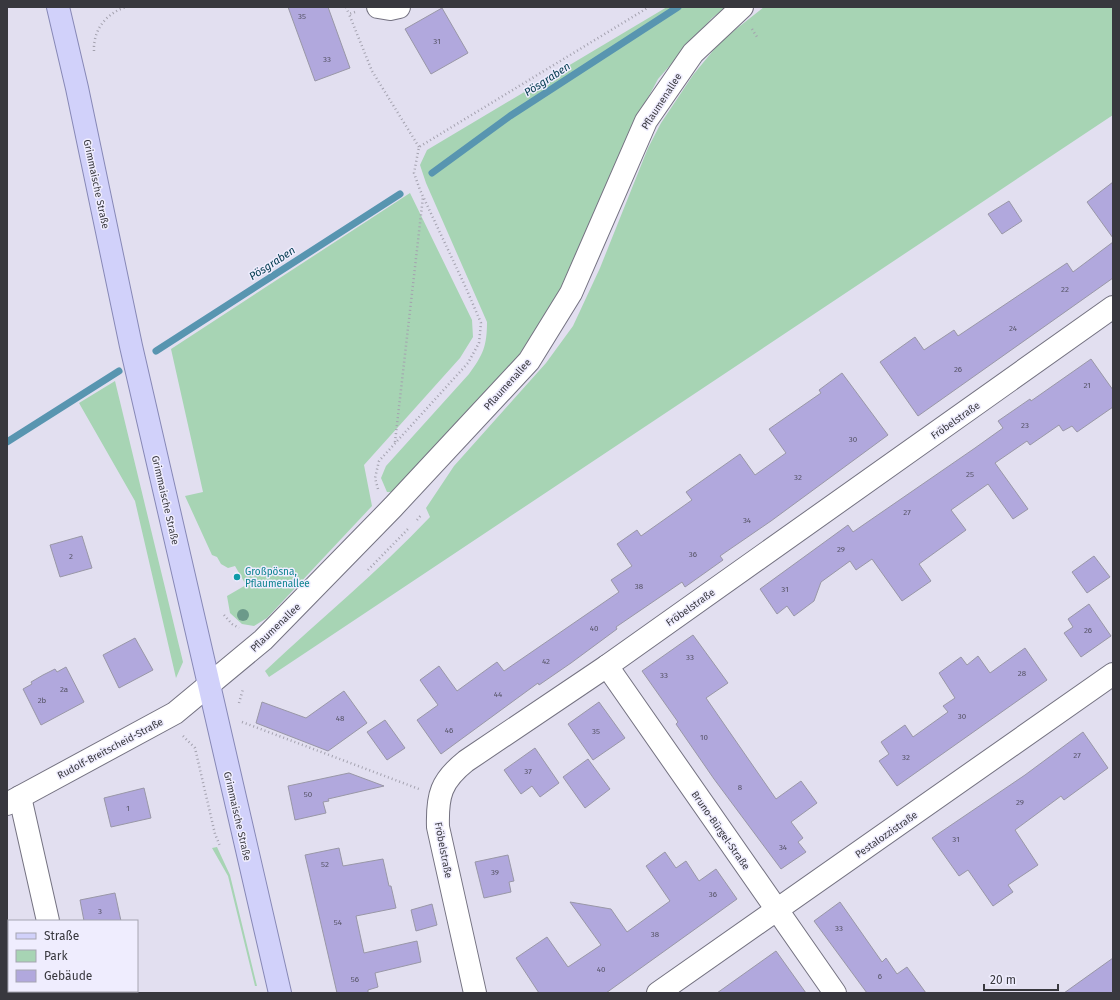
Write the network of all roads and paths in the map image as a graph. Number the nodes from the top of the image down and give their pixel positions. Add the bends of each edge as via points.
1 (126, 7) edge
2 (346, 7) edge
3 (398, 7) edge
4 (649, 7) edge
5 (742, 7) edge
6 (60, 8) edge
7 (370, 8) edge
8 (349, 14) junction
9 (95, 57) dead end
10 (419, 147) junction
11 (423, 196) junction
12 (1113, 307) edge
13 (395, 444) junction
14 (381, 493) dead end
15 (607, 666) junction
16 (1113, 674) edge
17 (209, 686) junction
18 (238, 722) dead end
19 (183, 735) dead end
20 (198, 759) dead end
21 (440, 796) junction
22 (13, 800) edge
23 (777, 911) junction
24 (48, 920) edge
25 (280, 993) edge
26 (475, 993) edge
27 (658, 993) edge
28 (835, 993) edge

1 - 9 path via 115,11 103,22 94,46
2 - 8 path
3 - 7 street via 390,10
4 - 10 path
5 - 17 street, Pflaumenallee via 693,53 646,121 571,293 529,361 393,508 263,640
6 - 17 main road, Grimmaische Straße via 131,346
7 - 8 path
8 - 10 path via 372,71
10 - 11 path via 414,172
11 - 13 path
11 - 13 path via 481,323 479,343 468,363
12 - 15 street, Fröbelstraße
13 - 14 path via 379,461 375,478
15 - 21 street, Fröbelstraße via 466,761 451,773
15 - 23 street, Bruno-Bürgel-Straße
16 - 23 street, Pestalozzistraße
17 - 22 street, Rudolf-Breitscheid-Straße via 175,713
17 - 25 main road, Grimmaische Straße
18 - 21 path
19 - 20 path via 195,748
21 - 26 street, Fröbelstraße via 437,807 438,827
22 - 24 street
23 - 27 street, Pestalozzistraße
23 - 28 street, Bruno-Bürgel-Straße

